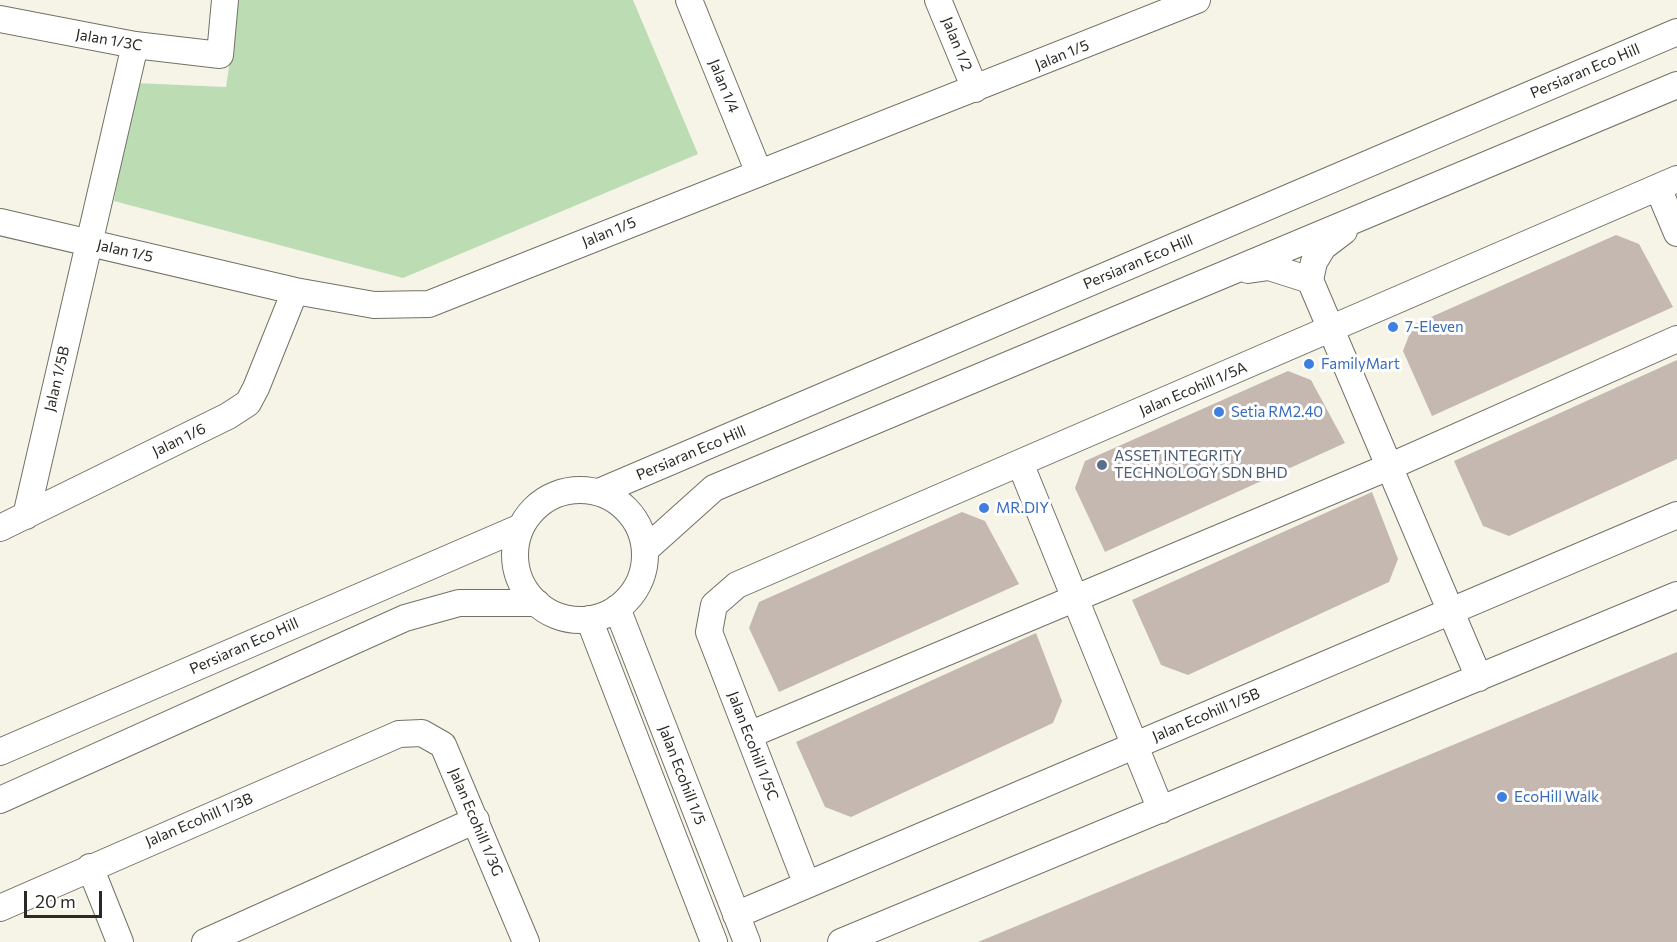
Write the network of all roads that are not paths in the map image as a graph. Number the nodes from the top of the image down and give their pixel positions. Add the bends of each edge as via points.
1 (225, 0) edge
2 (689, 0) edge
3 (938, 0) edge
4 (1197, 0) edge
5 (0, 19) edge
6 (1677, 32) edge
7 (135, 45) junction
8 (1677, 85) edge
9 (975, 89) junction
10 (759, 173) junction
11 (1667, 184) edge
12 (1364, 216) junction
13 (0, 222) edge
14 (1677, 233) edge
15 (89, 243) junction
16 (1227, 273) junction
17 (1310, 280) junction
18 (295, 291) junction
19 (1333, 330) junction
20 (1677, 339) edge
21 (1020, 463) junction
22 (1391, 466) junction
23 (599, 492) junction
24 (1677, 515) edge
25 (26, 516) junction
26 (521, 527) junction
27 (0, 528) edge
28 (646, 549) junction
29 (1677, 595) edge
30 (1075, 600) junction
31 (537, 603) junction
32 (714, 605) joint
33 (617, 608) junction
34 (1451, 610) junction
35 (589, 620) junction
36 (1479, 678) junction
37 (399, 734) joint
38 (749, 735) junction
39 (1135, 746) junction
40 (0, 752) edge
41 (0, 800) edge
42 (1161, 810) junction
43 (476, 820) junction
44 (90, 867) junction
45 (807, 885) junction
46 (0, 908) edge
47 (736, 915) junction
48 (517, 939) edge
49 (120, 942) edge
50 (205, 942) edge
51 (714, 942) edge
52 (747, 942) edge
53 (841, 942) edge

1 - 7 street, Jalan 1/3C via 220,55
2 - 10 street, Jalan 1/4
3 - 9 street, Jalan 1/2
4 - 9 street, Jalan 1/5
5 - 7 street, Jalan 1/3C
6 - 23 street, Persiaran Eco Hill
7 - 15 street, Jalan 1/5B
8 - 12 street
9 - 10 street, Jalan 1/5
10 - 18 street, Jalan 1/5 via 429,304 374,305
11 - 14 street
11 - 19 street, Jalan Ecohill 1/5A
12 - 16 street
12 - 17 street via 1323,247
13 - 15 street, Jalan 1/5
15 - 18 street, Jalan 1/5
15 - 25 street, Jalan 1/5B
16 - 17 street via 1269,267
16 - 28 street via 714,488
17 - 19 street
18 - 25 street, Jalan 1/6 via 248,403
19 - 21 street, Jalan Ecohill 1/5A
19 - 22 street
20 - 22 street
21 - 30 street
21 - 32 street, Jalan Ecohill 1/5A via 737,585
22 - 30 street
22 - 34 street
23 - 26 street, Persiaran Eco Hill via 563,492 546,500
23 - 28 street, Persiaran Eco Hill via 632,514
24 - 34 street, Jalan Ecohill 1/5B
25 - 27 street, Jalan 1/6
26 - 31 street via 515,547 516,568
26 - 40 street, Persiaran Eco Hill
28 - 33 street via 637,588
29 - 36 street
30 - 38 street
30 - 39 street
31 - 35 street via 552,614
31 - 41 street via 459,603 405,618
32 - 38 street, Jalan Ecohill 1/5C via 709,632
33 - 35 street
33 - 47 street, Jalan Ecohill 1/5
34 - 36 street
34 - 39 street, Jalan Ecohill 1/5B
35 - 51 street
36 - 42 street
37 - 43 street, Jalan Ecohill 1/3G via 422,733 443,745
37 - 44 street, Jalan Ecohill 1/3B
38 - 45 street, Jalan Ecohill 1/5C
39 - 42 street
39 - 45 street, Jalan Ecohill 1/5B
42 - 53 street
43 - 48 street, Jalan Ecohill 1/3G
43 - 50 street
44 - 46 street, Jalan Ecohill 1/3B
44 - 49 street
45 - 47 street, Jalan Ecohill 1/5B
47 - 52 street, Jalan Ecohill 1/5

